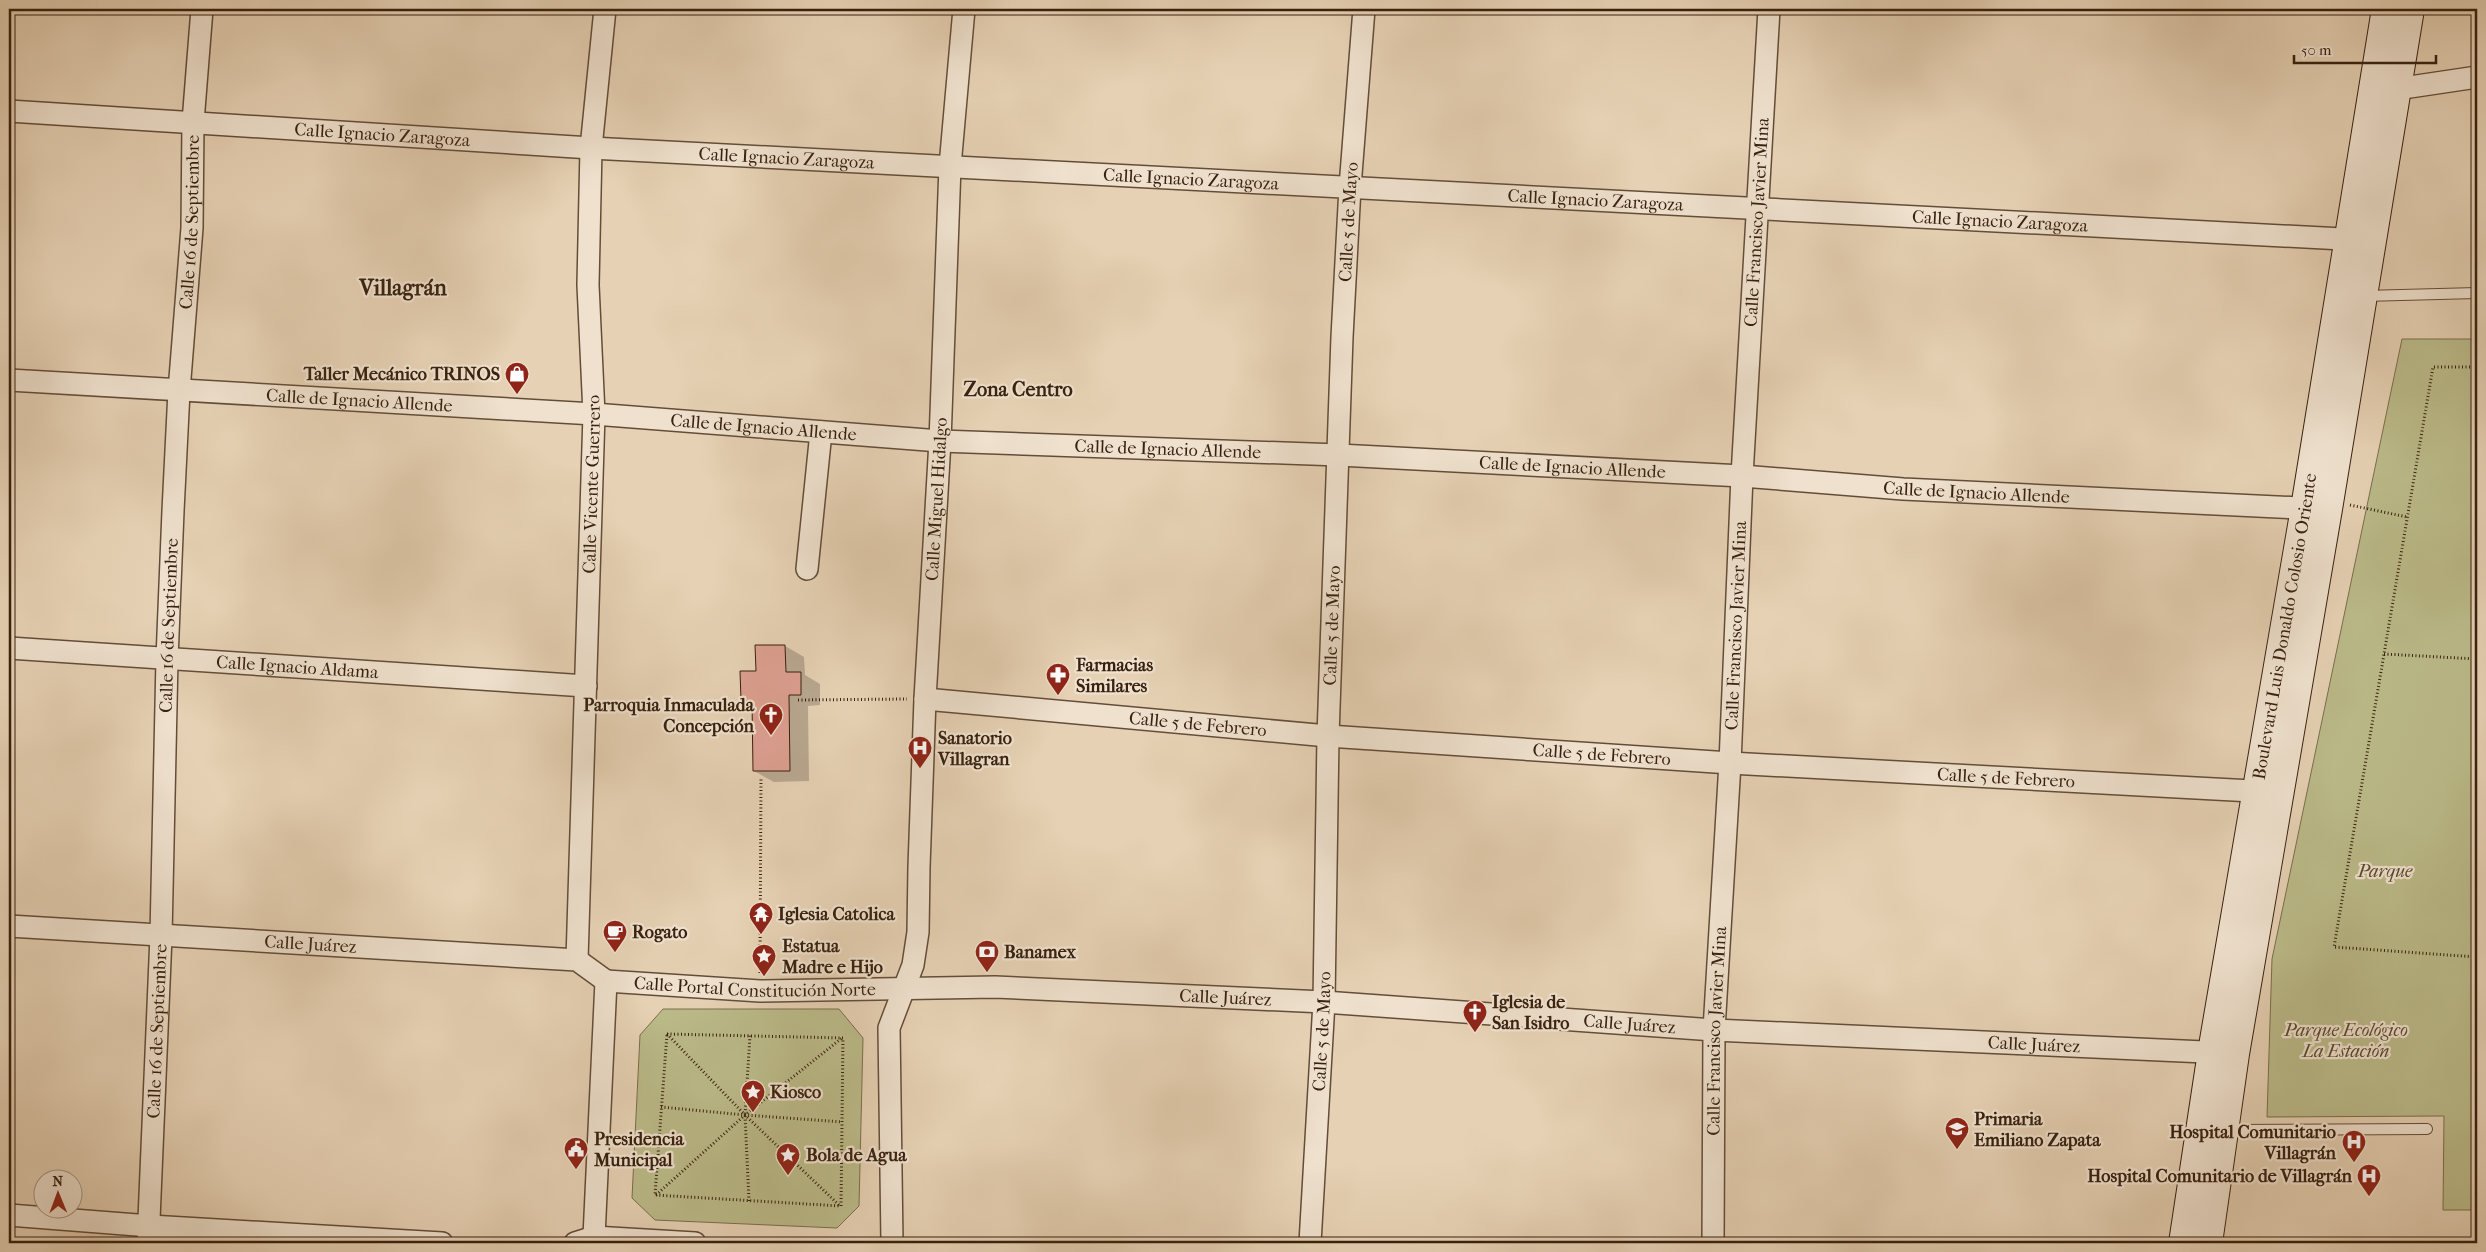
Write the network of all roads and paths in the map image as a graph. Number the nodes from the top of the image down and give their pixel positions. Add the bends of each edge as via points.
1 (202, 9) edge
2 (605, 9) edge
3 (964, 9) edge
4 (1364, 9) edge
5 (1769, 9) edge
6 (2386, 9) edge
7 (2410, 9) edge
8 (2477, 77) edge
9 (2385, 90) junction
10 (9, 111) edge
11 (194, 122) junction
12 (591, 148) junction
13 (950, 166) junction
14 (1350, 187) junction
15 (1759, 209) junction
16 (2361, 240) junction
17 (2477, 293) edge
18 (2352, 296) junction
19 (2477, 367) edge
20 (9, 380) edge
21 (179, 391) junction
22 (594, 414) junction
23 (821, 432) junction
24 (940, 441) junction
25 (1339, 455) junction
26 (1742, 476) junction
27 (2321, 506) junction
28 (2408, 517) junction
29 (807, 569) dead end
30 (9, 648) edge
31 (2384, 654) junction
32 (167, 658) junction
33 (2477, 659) edge
34 (586, 686) junction
35 (925, 699) junction
36 (798, 700) dead end
37 (1328, 736) junction
38 (1730, 763) junction
39 (761, 778) dead end
40 (2268, 792) junction
41 (9, 926) edge
42 (162, 936) junction
43 (2477, 957) edge
44 (577, 960) junction
45 (606, 981) junction
46 (904, 989) junction
47 (760, 991) junction
48 (1324, 1002) junction
49 (1714, 1030) junction
50 (667, 1034) junction
51 (750, 1036) junction
52 (843, 1038) junction
53 (2223, 1053) junction
54 (661, 1106) junction
55 (745, 1116) junction
56 (842, 1122) junction
57 (2223, 1129) junction
58 (2427, 1129) dead end
59 (655, 1195) junction
60 (749, 1201) junction
61 (841, 1206) junction
62 (9, 1215) edge
63 (149, 1235) edge
64 (585, 1240) edge
65 (442, 1243) edge
66 (695, 1243) edge
67 (892, 1243) edge
68 (1310, 1243) edge
69 (1712, 1243) edge
70 (2183, 1243) edge
71 (2208, 1243) edge

1 - 11 street, Calle 16 de Septiembre
2 - 12 street, Calle Vicente Guerrero
3 - 13 street, Calle Miguel Hidalgo
4 - 14 street, Calle 5 de Mayo
5 - 15 street, Calle Francisco Javier Mina
6 - 9 main road, Boulevard Luis Donaldo Colosio Oriente
7 - 9 main road, Boulevard Luis Donaldo Colosio Oriente
8 - 9 street
9 - 16 main road, Boulevard Luis Donaldo Colosio Oriente
10 - 11 street, Calle Ignacio Zaragoza
11 - 12 street, Calle Ignacio Zaragoza
11 - 21 street, Calle 16 de Septiembre via 192,228
12 - 13 street, Calle Ignacio Zaragoza
12 - 22 street, Calle Vicente Guerrero via 588,285
13 - 14 street, Calle Ignacio Zaragoza
13 - 24 street, Calle Miguel Hidalgo
14 - 15 street, Calle Ignacio Zaragoza
14 - 25 street, Calle 5 de Mayo
15 - 16 street, Calle Ignacio Zaragoza
15 - 26 street, Calle Francisco Javier Mina
16 - 18 main road, Boulevard Luis Donaldo Colosio Oriente
17 - 18 lane
18 - 27 main road, Boulevard Luis Donaldo Colosio Oriente
19 - 28 path via 2433,367
20 - 21 street, Calle de Ignacio Allende
21 - 22 street, Calle de Ignacio Allende
21 - 32 street, Calle 16 de Septiembre
22 - 23 street, Calle de Ignacio Allende
22 - 34 street, Calle Vicente Guerrero
23 - 24 street, Calle de Ignacio Allende
23 - 29 street
24 - 25 street, Calle de Ignacio Allende
24 - 35 street, Calle Miguel Hidalgo
25 - 26 street, Calle de Ignacio Allende
25 - 37 street, Calle 5 de Mayo
26 - 27 street, Calle de Ignacio Allende via 1903,489
26 - 38 street, Calle Francisco Javier Mina
27 - 28 path
27 - 40 main road, Boulevard Luis Donaldo Colosio Oriente
28 - 31 path
30 - 32 street, Calle Ignacio Aldama
31 - 33 path
31 - 43 path via 2334,947
32 - 34 street, Calle Ignacio Aldama
32 - 42 street, Calle 16 de Septiembre
34 - 44 street, Calle Vicente Guerrero
35 - 36 path
35 - 37 street, Calle 5 de Febrero
35 - 46 street, Calle Miguel Hidalgo via 918,932 913,965
37 - 38 street, Calle 5 de Febrero
37 - 48 street, Calle 5 de Mayo
38 - 40 street, Calle 5 de Febrero
38 - 49 street, Calle Francisco Javier Mina
39 - 47 path
40 - 53 main road, Boulevard Luis Donaldo Colosio Oriente
41 - 42 street, Calle Juárez
42 - 44 street, Calle Juárez
42 - 63 street, Calle 16 de Septiembre
44 - 45 street
45 - 47 street, Calle Portal Constitución Norte
45 - 64 street
46 - 47 street, Calle Portal Constitución Norte
46 - 48 street, Calle Juárez via 995,987
46 - 67 street, Calle Miguel Hidalgo via 889,1028
48 - 49 street, Calle Juárez
48 - 68 street, Calle 5 de Mayo
49 - 53 street, Calle Juárez
49 - 69 street, Calle Francisco Javier Mina
50 - 51 path
50 - 54 path
50 - 55 path
51 - 52 path
51 - 55 path
52 - 55 path
52 - 56 path
53 - 57 main road, Boulevard Luis Donaldo Colosio Oriente
53 - 70 main road, Boulevard Luis Donaldo Colosio Oriente
54 - 55 path
54 - 59 path
55 - 56 path
55 - 59 path
55 - 60 path
55 - 61 path
56 - 61 path
57 - 58 lane
57 - 71 main road, Boulevard Luis Donaldo Colosio Oriente
59 - 60 path
60 - 61 path
62 - 63 street
63 - 65 street
64 - 66 street

